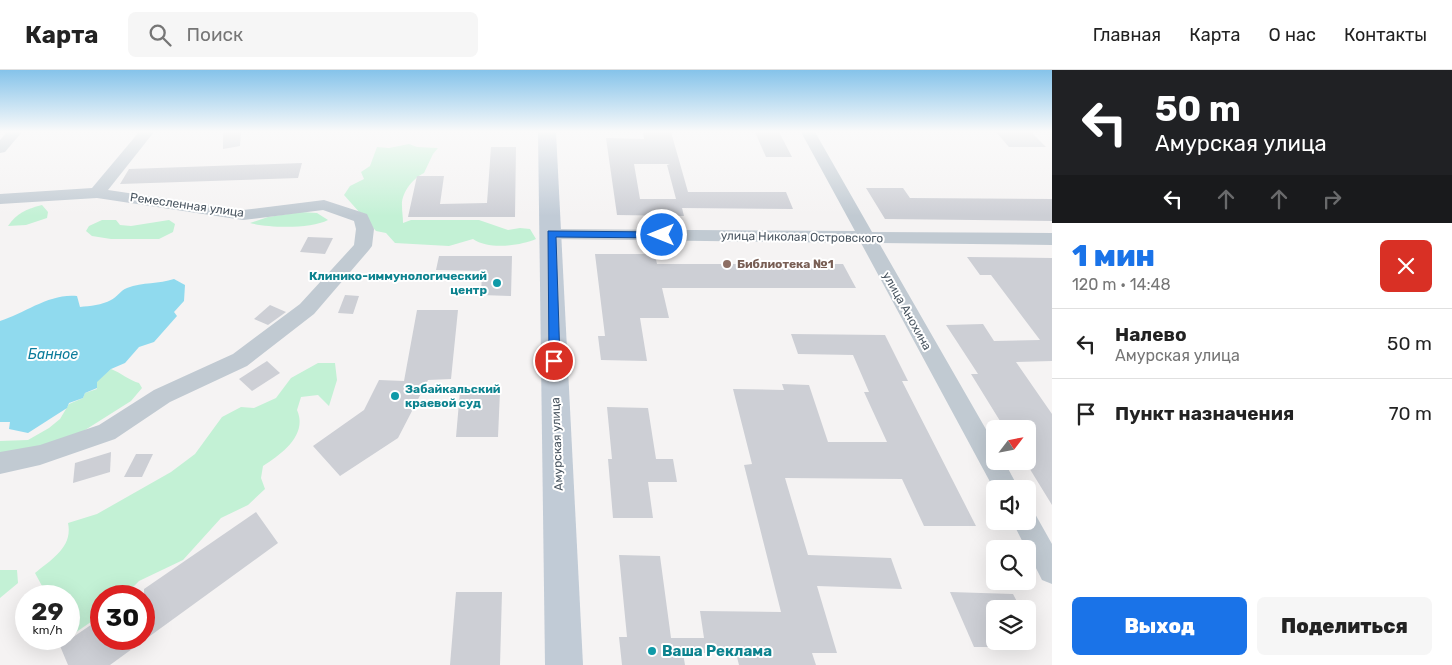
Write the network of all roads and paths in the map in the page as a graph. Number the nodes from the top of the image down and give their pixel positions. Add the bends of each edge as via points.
1 (124, 160) edge
2 (548, 160) edge
3 (823, 160) edge
4 (97, 192) junction
5 (0, 198) edge
6 (551, 234) junction
7 (866, 237) junction
8 (1052, 239) edge
9 (0, 463) edge
10 (1002, 480) edge
11 (1030, 530) edge
12 (1052, 570) edge
13 (564, 665) edge

1 - 4 street
2 - 6 main road, Амурская улица
3 - 7 street, улица Анохина
4 - 5 street, Ремесленная улица
4 - 9 street, Ремесленная улица via 243,214 324,205 361,218 365,229 363,246 307,309 240,360 162,396 107,432 40,455
6 - 7 street, улица Николая Островского
6 - 13 main road, Амурская улица
7 - 8 street, улица Николая Островского
7 - 10 street, улица Анохина
11 - 12 street

